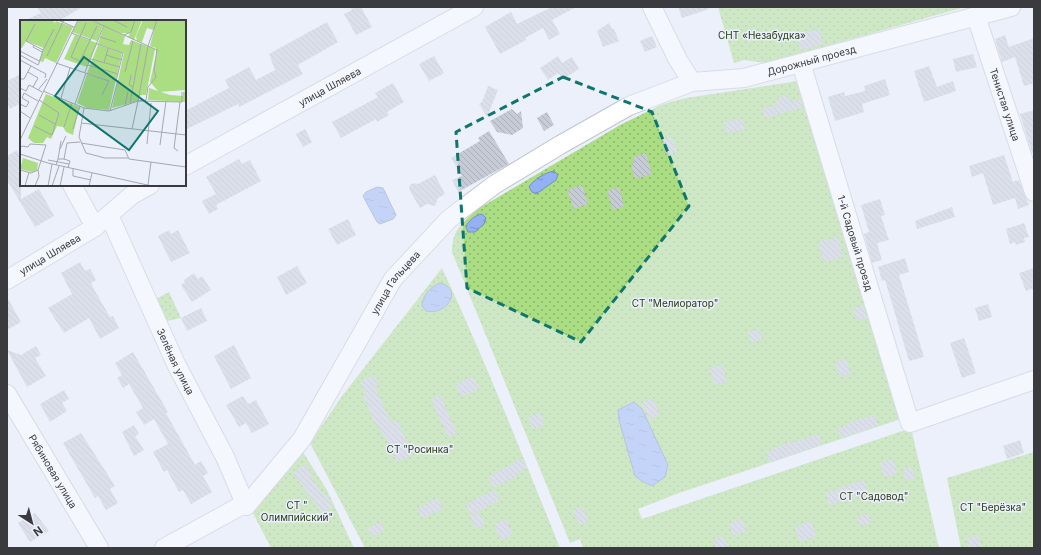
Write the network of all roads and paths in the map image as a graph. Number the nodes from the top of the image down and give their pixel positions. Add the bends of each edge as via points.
1 (474, 7) edge
2 (652, 7) edge
3 (1011, 7) edge
4 (976, 16) junction
5 (801, 63) junction
6 (692, 82) junction
7 (186, 165) edge
8 (73, 186) edge
9 (148, 186) edge
10 (1034, 192) edge
11 (109, 215) junction
12 (95, 227) junction
13 (7, 280) edge
14 (1034, 380) edge
15 (7, 394) edge
16 (246, 506) junction
17 (99, 548) edge
18 (164, 548) edge

1 - 7 street, улица Шляева
2 - 6 street via 674,53
3 - 4 street, Дорожный проезд
4 - 5 street, Дорожный проезд
4 - 10 street, Тенистая улица
5 - 6 street, Дорожный проезд via 744,78
5 - 14 street, 1-й Садовый проезд via 910,423
6 - 16 street, улица Гальцева via 629,106 494,185 449,219 393,279 302,438
8 - 12 street
9 - 11 street, улица Шляева via 132,195
11 - 12 street, улица Шляева
11 - 16 street, Зелёная улица via 176,364 225,457
12 - 13 street, улица Шляева
15 - 17 street, Рябиновая улица
16 - 18 street via 244,504

